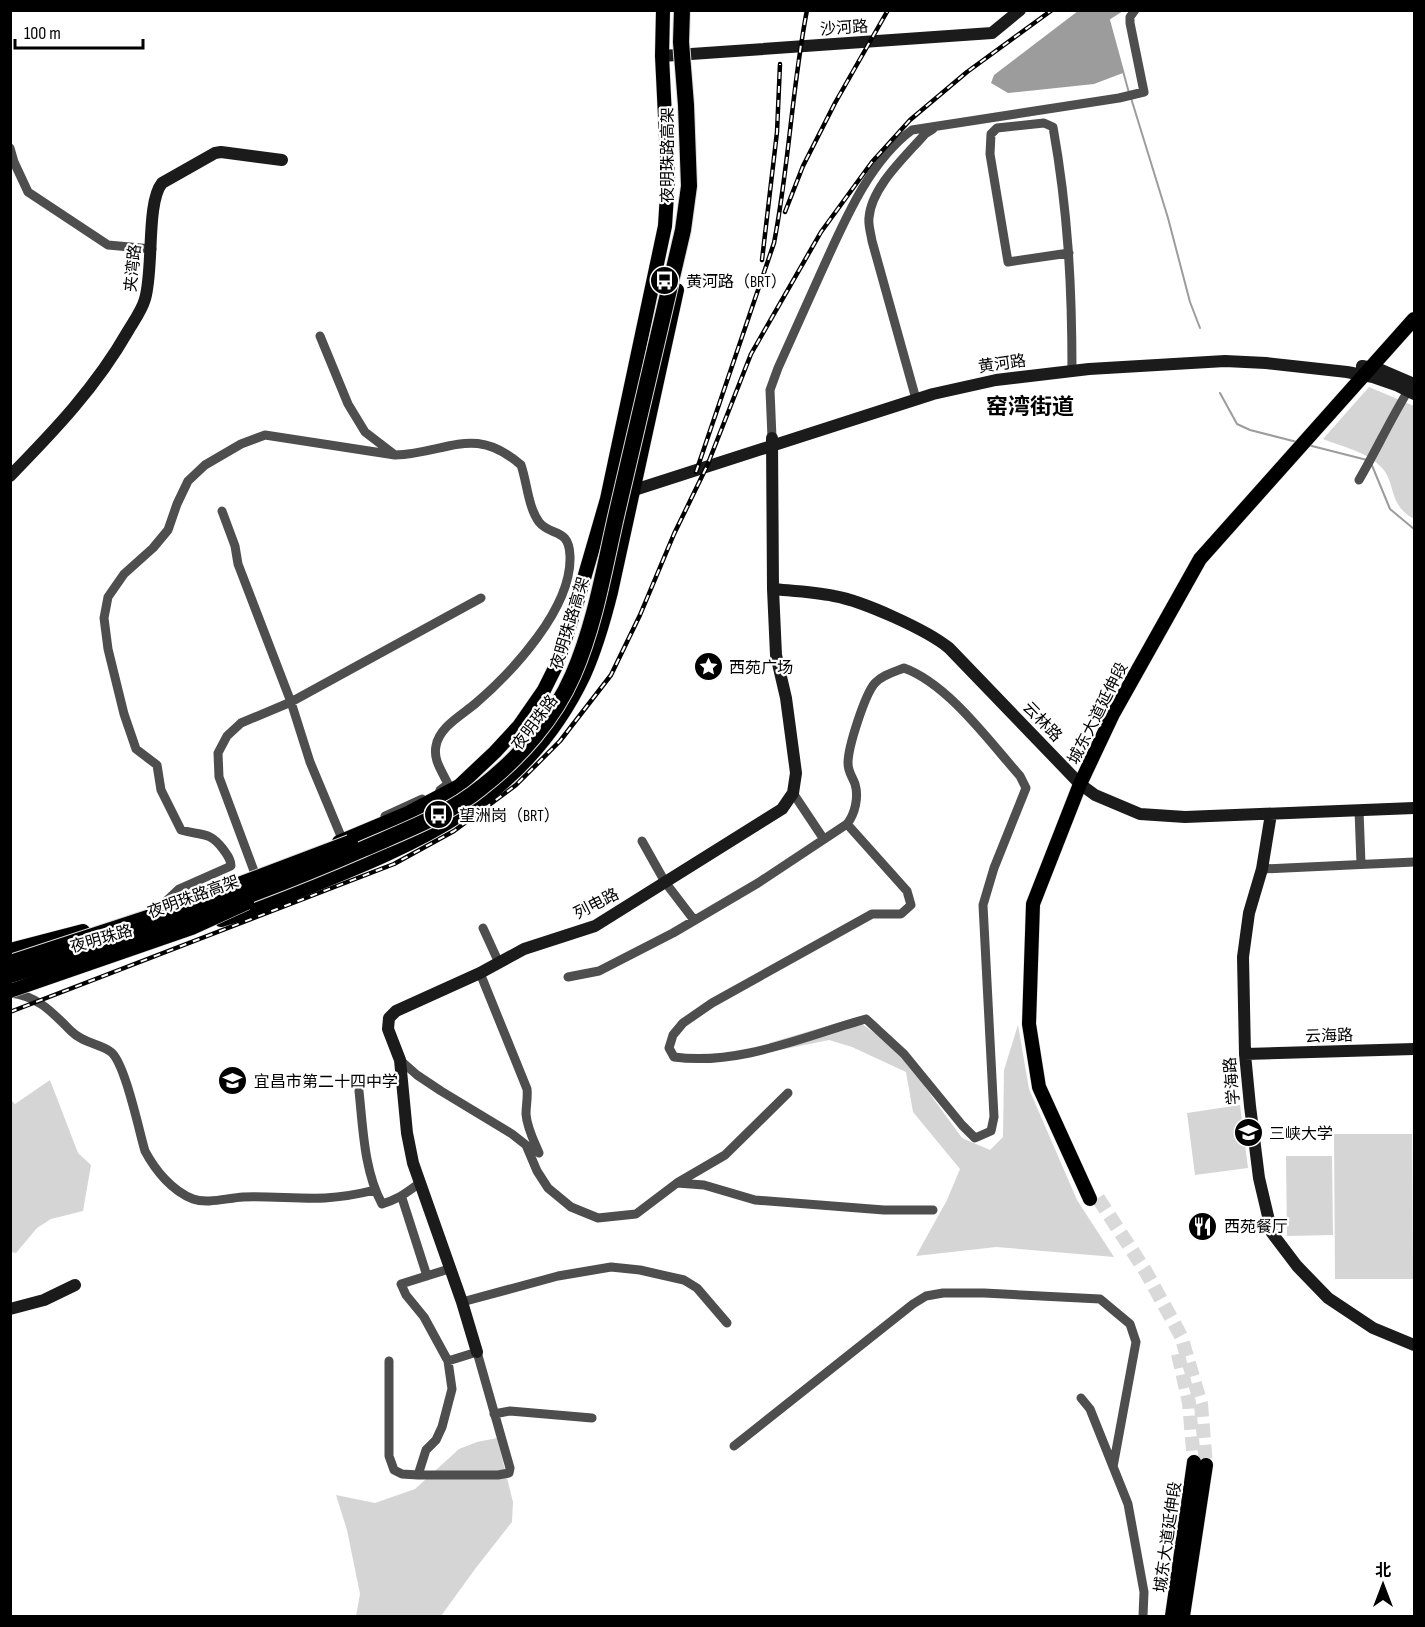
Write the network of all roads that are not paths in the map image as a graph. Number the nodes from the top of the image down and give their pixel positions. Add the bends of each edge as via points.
1 (663, 10) edge
2 (671, 10) edge
3 (682, 10) edge
4 (687, 10) edge
5 (1020, 10) edge
6 (1135, 10) edge
7 (688, 54) junction
8 (662, 56) junction
9 (938, 126) junction
10 (10, 148) edge
11 (282, 160) dead end
12 (152, 249) junction
13 (1070, 253) junction
14 (1414, 319) edge
15 (1414, 332) edge
16 (320, 336) dead end
17 (1072, 367) junction
18 (1372, 372) junction
19 (1412, 390) edge
20 (915, 396) junction
21 (772, 442) junction
22 (395, 455) junction
23 (10, 476) edge
24 (1359, 480) dead end
25 (633, 487) junction
26 (608, 495) junction
27 (222, 511) dead end
28 (773, 590) junction
29 (481, 598) dead end
30 (291, 702) junction
31 (1082, 786) junction
32 (793, 793) junction
33 (1414, 808) edge
34 (1359, 810) junction
35 (1271, 814) junction
36 (847, 824) junction
37 (823, 838) junction
38 (344, 841) junction
39 (642, 841) dead end
40 (1414, 862) edge
41 (1361, 864) junction
42 (1262, 869) junction
43 (254, 871) junction
44 (314, 871) junction
45 (665, 882) junction
46 (162, 905) junction
47 (694, 920) junction
48 (483, 927) dead end
49 (10, 950) edge
50 (10, 963) edge
51 (499, 963) junction
52 (480, 973) junction
53 (10, 975) edge
54 (568, 977) dead end
55 (10, 992) edge
56 (1414, 1049) edge
57 (1245, 1054) junction
58 (400, 1060) junction
59 (358, 1091) dead end
60 (788, 1093) dead end
61 (539, 1153) dead end
62 (420, 1183) junction
63 (677, 1183) junction
64 (375, 1190) junction
65 (402, 1198) junction
66 (1094, 1198) tunnel mouth
67 (933, 1210) dead end
68 (449, 1269) junction
69 (427, 1276) junction
70 (75, 1285) dead end
71 (462, 1302) junction
72 (10, 1309) edge
73 (728, 1323) dead end
74 (1414, 1345) edge
75 (477, 1352) junction
76 (389, 1360) dead end
77 (448, 1360) junction
78 (1081, 1398) dead end
79 (494, 1414) junction
80 (592, 1418) dead end
81 (734, 1446) dead end
82 (1113, 1467) junction
83 (418, 1475) junction
84 (1143, 1617) edge
85 (1172, 1617) edge
86 (1183, 1617) edge

1 - 8 main road, 夜明珠路
2 - 50 highway, 夜明珠路高架, bridge via 671,66 678,136 678,200 671,241 585,610 552,695 509,751 478,780 410,819 178,908
3 - 44 highway, 夜明珠路高架, bridge via 689,186 683,230 595,608 573,676 532,738 480,789 431,819
4 - 7 main road, 夜明珠路
5 - 7 street, 沙河路 via 992,33
6 - 9 street via 1130,23 1144,92
7 - 8 street, 沙河路
7 - 25 main road, 夜明珠路 via 695,188 689,238
8 - 26 main road, 夜明珠路 via 668,178 665,226
9 - 20 street via 925,134 883,183 872,201 868,219
9 - 21 street via 912,130 901,138 864,184 770,390
10 - 12 street via 28,192 108,245
11 - 12 street, 夹湾路 via 215,153 162,183 153,204
12 - 23 street, 夹湾路 via 145,301 107,366 75,409
13 - 13 street via 1053,127 1044,123 997,128 991,134 990,154 1008,262
13 - 17 street
14 - 18 main road, 城东大道延伸段
15 - 18 main road, 城东大道延伸段
16 - 22 street via 348,404 365,432
17 - 18 street, 黄河路 via 1192,355 1266,355
17 - 20 street, 黄河路
18 - 19 street, 黄河路
18 - 31 main road, 城东大道延伸段 via 1206,567 1120,712
19 - 24 street via 1385,429
20 - 21 street, 黄河路
21 - 25 street, 黄河路
21 - 28 street
22 - 38 street via 465,442 495,447 511,456 521,465 540,524 568,542 568,576 546,624 524,656 447,726 436,743 435,757 448,784 355,830
22 - 46 street via 277,435 241,444 188,481 168,530 124,574 108,597 104,618 108,649 136,749 157,765 161,790 181,830 207,834 231,860 231,866 179,889
25 - 26 street, 黄河路
25 - 53 main road, 夜明珠路 via 611,592 584,674 545,737 521,767 489,796 420,840 250,911 77,963
26 - 38 main road, 夜明珠路 via 557,664 519,726 459,786
27 - 30 street
28 - 31 street, 云林路 via 837,596 939,640
28 - 32 street via 776,655 795,764
29 - 30 street
30 - 38 street via 310,762
30 - 43 street via 241,723 218,753 219,777
31 - 35 street, 云林路 via 1140,814
31 - 66 main road, 城东大道延伸段 via 1040,904 1036,1019 1045,1088
32 - 37 street
32 - 45 street, 列电路 via 782,809
33 - 34 street, 云林路
34 - 35 street, 云林路
34 - 41 street
35 - 42 street, 学海路
36 - 36 street via 854,815 855,786 848,773 848,761 865,703 874,684 904,668 946,694 1020,776 1026,788 983,905 994,1117 991,1131 975,1138 904,1054 866,1019 789,1043 710,1059 674,1057 669,1048 683,1023 712,1003 872,914 901,914 911,905 907,891
36 - 37 street
37 - 47 street via 758,883
38 - 43 main road, 夜明珠路
39 - 45 street
40 - 41 street
41 - 42 street
42 - 57 street, 学海路 via 1244,940
43 - 46 main road, 夜明珠路
44 - 53 highway, 夜明珠路高架, bridge via 156,930
44 - 55 main road, bridge via 192,928
45 - 47 street
45 - 51 street, 列电路 via 595,926 524,949
46 - 49 main road, 夜明珠路 via 79,933
47 - 54 street via 600,971
48 - 51 street
51 - 52 street, 列电路
52 - 58 street, 列电路 via 396,1011 389,1018 387,1029
52 - 61 street via 527,1089 526,1113
55 - 64 street via 40,1001 86,1042 112,1052 151,1164 194,1200 325,1198
56 - 57 street, 云海路
57 - 74 street, 学海路 via 1259,1178 1272,1233 1329,1298 1372,1328
58 - 62 street, 列电路 via 407,1133
58 - 63 street via 526,1145 548,1188 571,1207 598,1218 636,1214
59 - 64 street
60 - 63 street via 725,1155
62 - 65 street
62 - 68 street, 列电路
63 - 67 street via 704,1185 755,1200
64 - 65 street via 382,1204
65 - 69 street
68 - 69 street
68 - 71 street, 列电路
69 - 77 street via 401,1284
70 - 72 street via 44,1300
71 - 73 street via 558,1276 611,1267 684,1280 697,1288
71 - 75 street, 列电路
75 - 77 street
75 - 79 street
76 - 83 street via 390,1464 402,1474
77 - 83 street via 452,1389 447,1414 436,1440 426,1450
78 - 82 street via 1089,1408
79 - 80 street via 510,1411
79 - 83 street via 509,1473
81 - 82 street via 926,1296 943,1293 1100,1299 1130,1324 1137,1342
82 - 84 street via 1128,1504 1140,1562
85 - 86 main road, 城东大道延伸段 via 1200,1464

